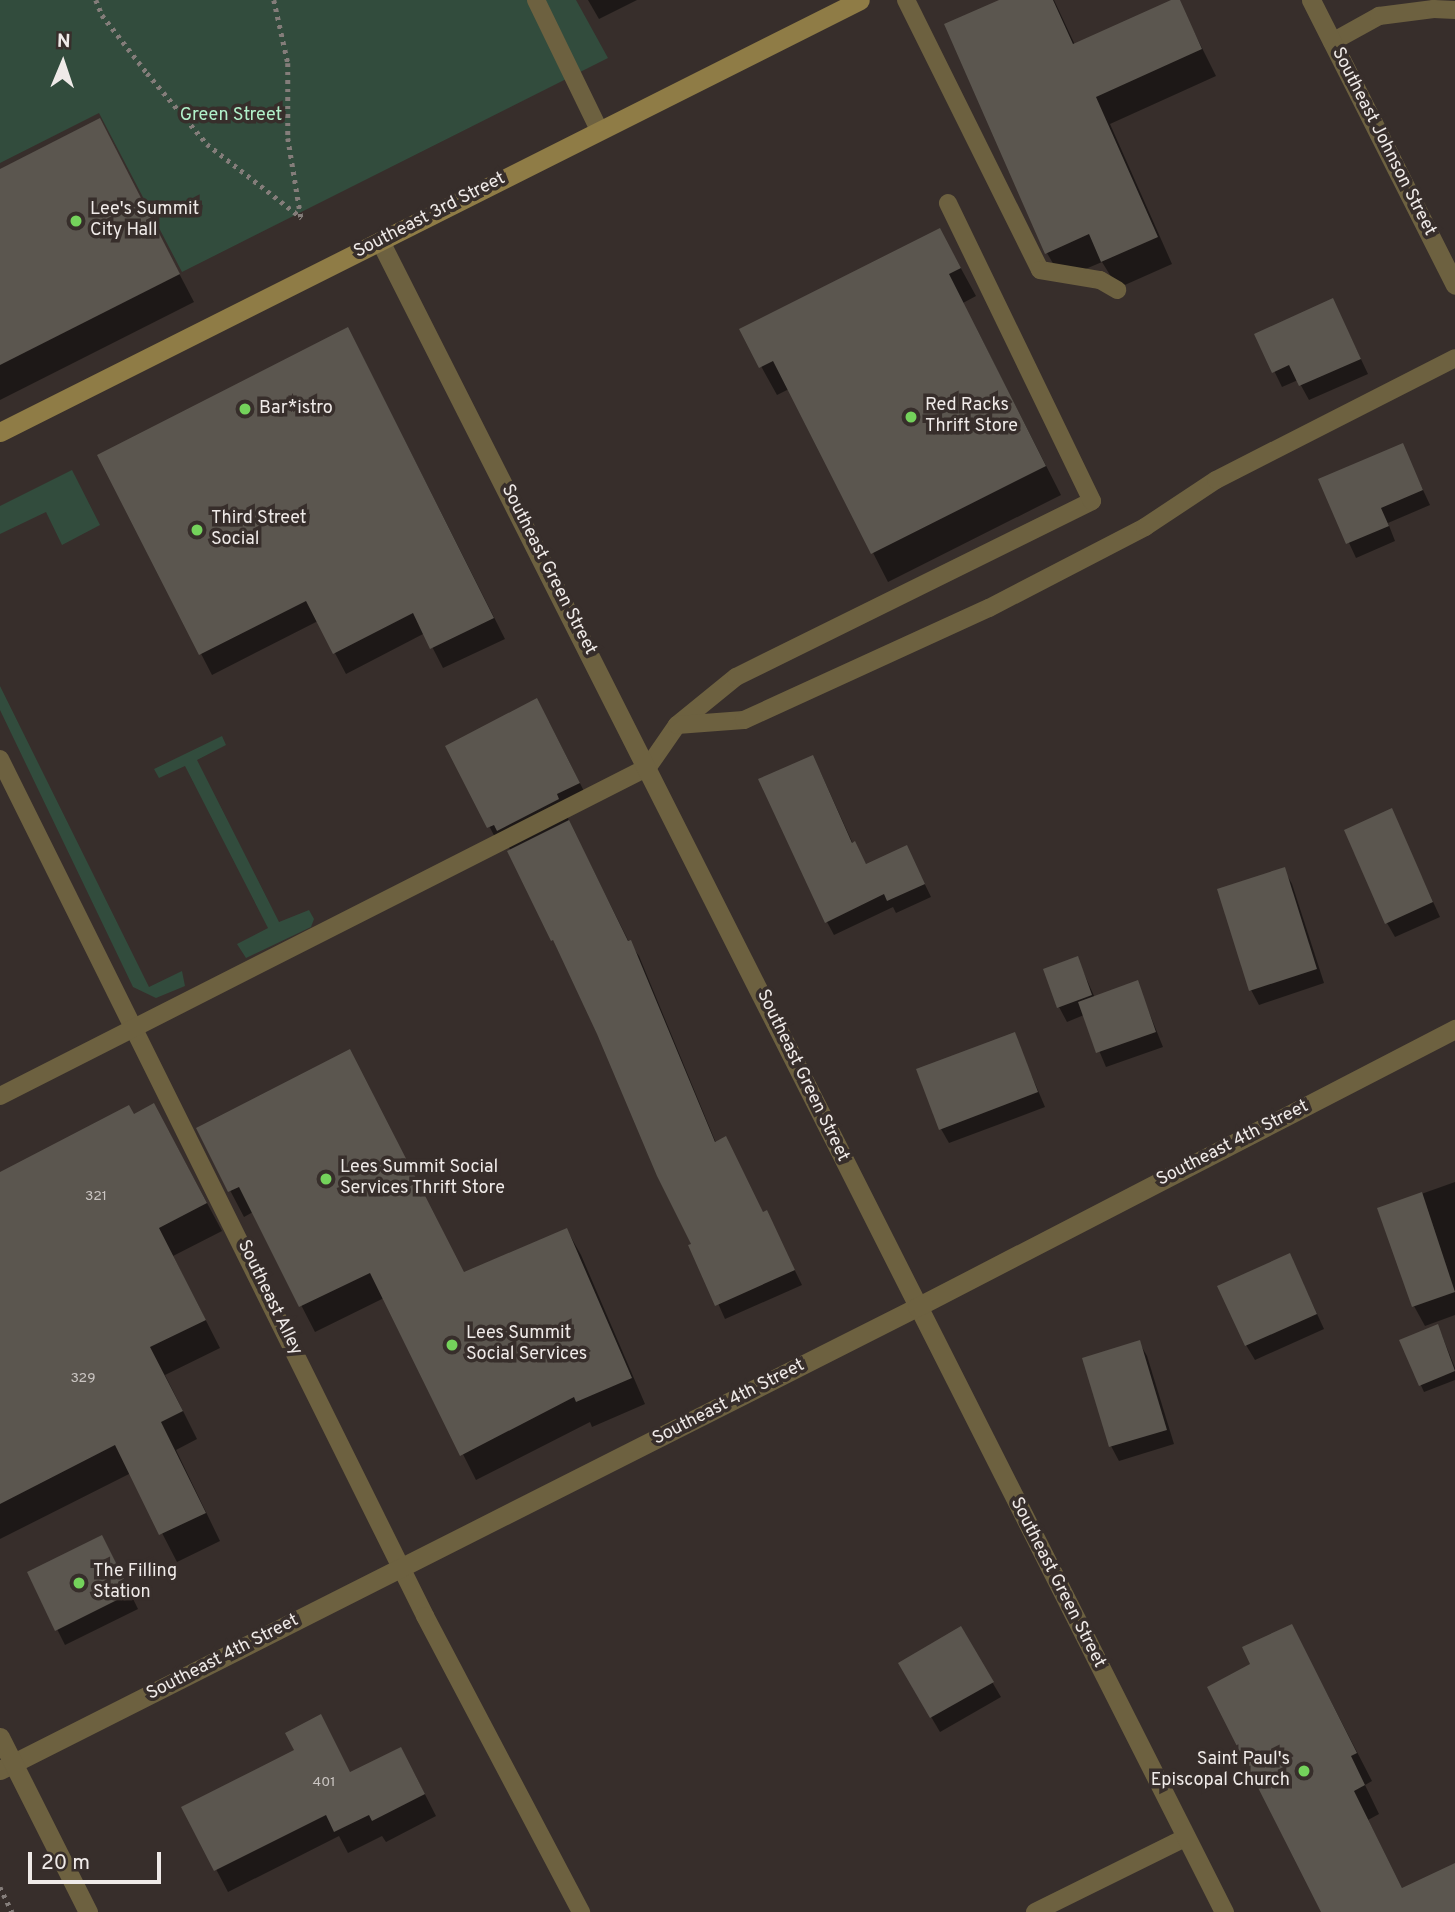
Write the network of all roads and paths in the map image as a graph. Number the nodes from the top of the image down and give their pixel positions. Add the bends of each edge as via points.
1 (96, 0) edge
2 (274, 0) edge
3 (536, 0) edge
4 (860, 0) edge
5 (906, 0) edge
6 (1311, 0) edge
7 (1404, 6) edge
8 (1455, 10) edge
9 (1332, 42) junction
10 (599, 130) junction
11 (948, 203) dead end
12 (380, 241) junction
13 (1455, 285) edge
14 (1116, 289) dead end
15 (1455, 358) edge
16 (0, 432) edge
17 (677, 725) junction
18 (0, 759) edge
19 (648, 767) junction
20 (136, 1028) junction
21 (1455, 1029) edge
22 (0, 1096) edge
23 (917, 1307) junction
24 (402, 1568) junction
25 (0, 1737) edge
26 (7, 1767) edge
27 (1187, 1837) junction
28 (0, 1887) edge
29 (12, 1912) edge
30 (88, 1912) edge
31 (581, 1912) edge
32 (1035, 1912) edge
33 (1224, 1912) edge

1 - 2 path via 102,15 207,144 302,218 288,138 288,63
3 - 10 lane
4 - 10 main road, Southeast 3rd Street
5 - 14 lane via 1040,270 1100,280
6 - 9 street, Southeast Johnson Street
7 - 8 lane
7 - 9 lane
9 - 13 street, Southeast Johnson Street
10 - 12 main road, Southeast 3rd Street
11 - 17 lane via 1092,501 736,677
12 - 16 main road, Southeast 3rd Street
12 - 19 street, Southeast Green Street
15 - 17 lane via 1216,480 1145,527 989,608 744,720
17 - 19 lane
18 - 20 lane, Southeast Alley
19 - 20 lane
19 - 23 street, Southeast Green Street
20 - 22 lane
20 - 24 lane, Southeast Alley
21 - 23 street, Southeast 4th Street
23 - 24 street, Southeast 4th Street
23 - 27 street, Southeast Green Street
24 - 26 street, Southeast 4th Street
24 - 31 lane, Southeast Alley
25 - 26 street
26 - 30 street
27 - 32 lane
27 - 33 street, Southeast Green Street
28 - 29 path

